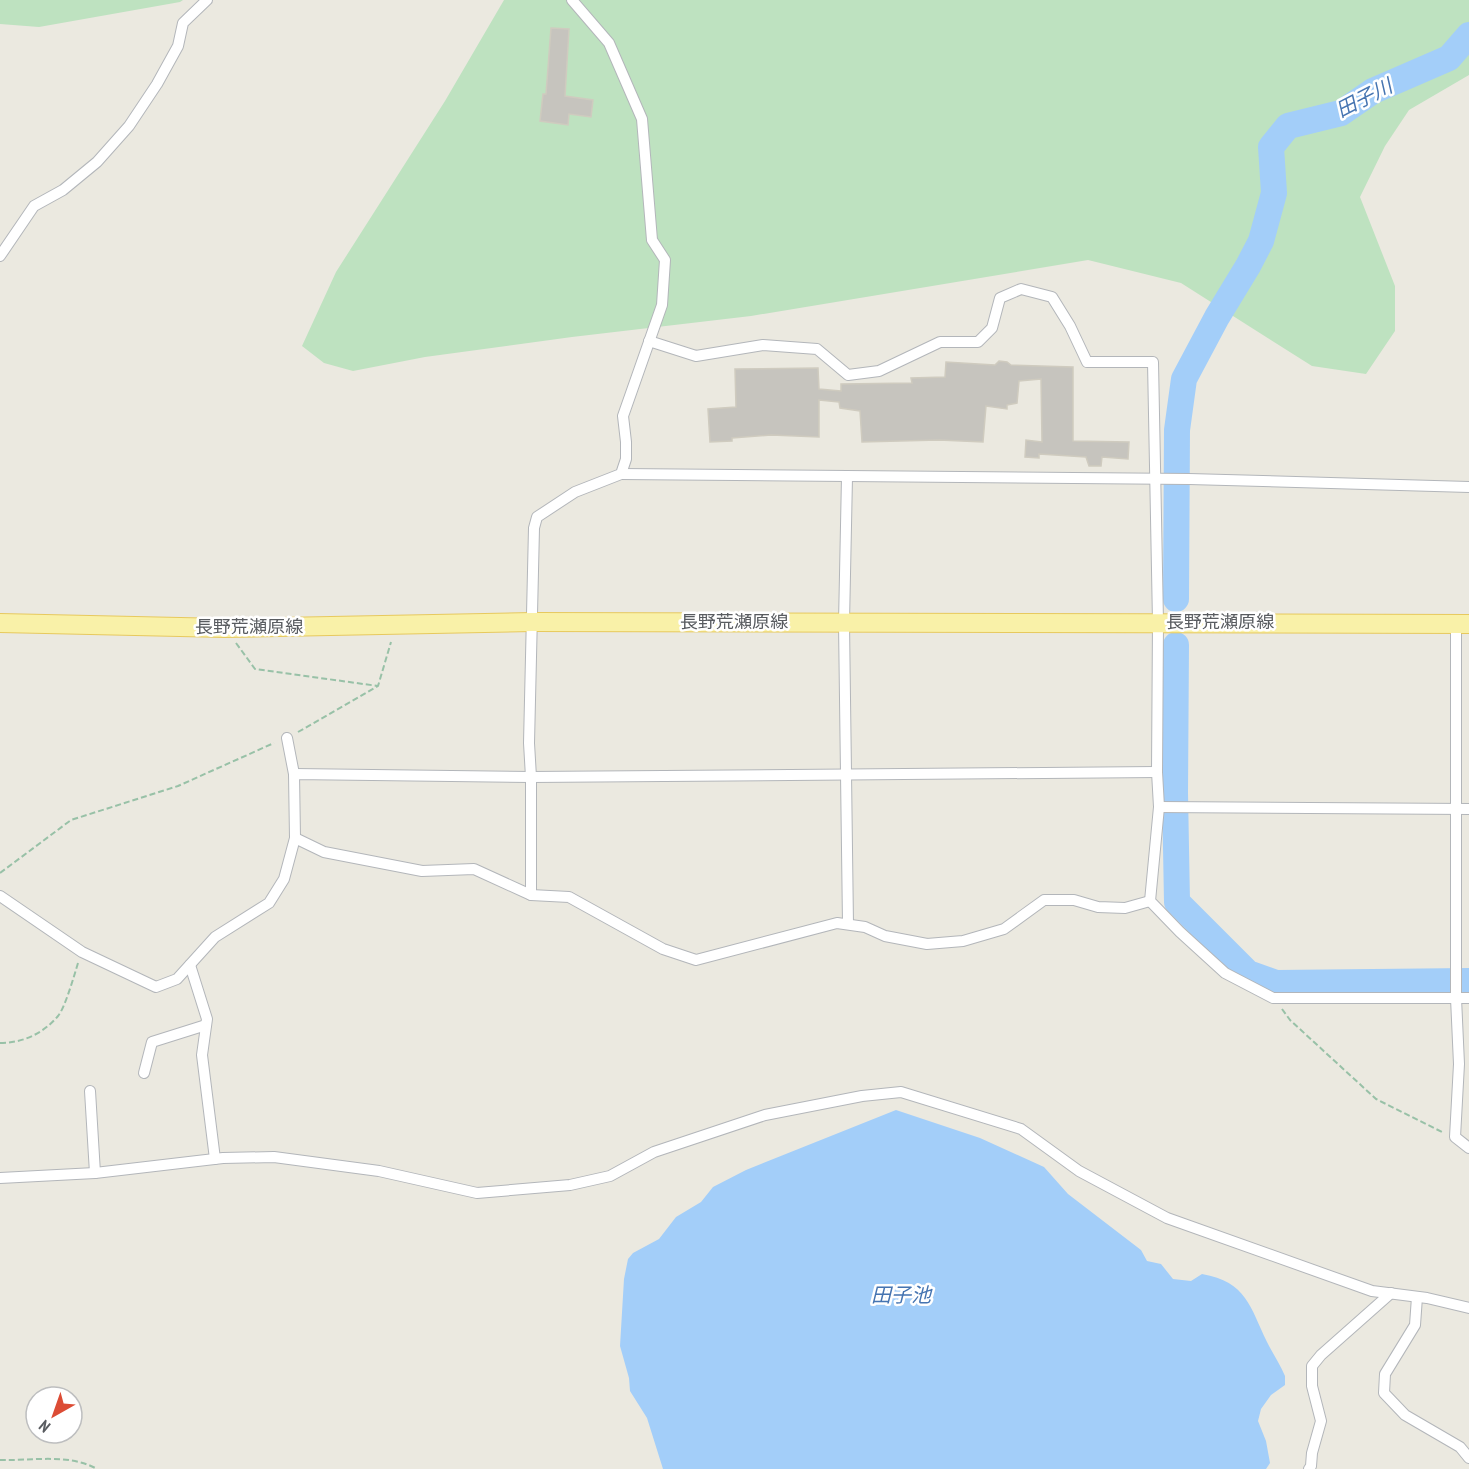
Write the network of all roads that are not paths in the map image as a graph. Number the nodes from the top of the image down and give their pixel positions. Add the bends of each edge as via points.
1 (207, 0) edge
2 (572, 0) edge
3 (0, 256) edge
4 (650, 341) junction
5 (621, 474) junction
6 (847, 477) junction
7 (1160, 479) junction
8 (1469, 487) edge
9 (532, 622) junction
10 (844, 622) junction
11 (1158, 622) junction
12 (0, 623) edge
13 (1462, 624) edge
14 (286, 738) road end
15 (1156, 772) junction
16 (847, 773) junction
17 (294, 774) junction
18 (531, 777) junction
19 (1163, 807) junction
20 (1456, 809) junction
21 (1469, 809) edge
22 (295, 838) junction
23 (531, 895) junction
24 (0, 896) edge
25 (1150, 901) junction
26 (848, 924) junction
27 (190, 965) junction
28 (1457, 994) junction
29 (1469, 998) edge
30 (206, 1025) junction
31 (144, 1073) dead end
32 (90, 1091) dead end
33 (1469, 1148) edge
34 (215, 1159) junction
35 (94, 1173) junction
36 (0, 1178) edge
37 (1391, 1293) junction
38 (1417, 1297) junction
39 (1469, 1308) edge
40 (1469, 1458) edge
41 (1309, 1469) edge

1 - 3 street via 183,23 178,46 129,126 97,162 63,190 34,206
2 - 4 street via 609,43 642,119 652,240 665,260 662,305
4 - 5 street via 622,416 626,459
4 - 7 street via 696,356 763,345 817,349 848,375 879,371 940,342 978,342 992,328 1000,298 1021,289 1052,297 1087,362 1153,362
5 - 6 street
5 - 9 street via 575,492 537,517
6 - 7 street
6 - 10 street
7 - 8 street
7 - 11 street
9 - 10 main road, 長野荒瀬原線
9 - 12 main road, 長野荒瀬原線 via 225,628
9 - 18 street
10 - 11 main road, 長野荒瀬原線
10 - 16 street
11 - 13 main road, 長野荒瀬原線
11 - 15 street
13 - 20 street
14 - 17 street
15 - 16 street
15 - 19 street
16 - 18 street
16 - 26 street
17 - 18 street
17 - 22 street
18 - 23 street
19 - 20 street
19 - 25 street
20 - 21 street
20 - 28 street
22 - 23 street via 324,852 422,871 474,869
22 - 27 street via 284,879 269,903 215,938
23 - 26 street via 569,897 663,949 696,960 837,923
24 - 27 street via 82,952 156,987 177,979
25 - 26 street via 1125,908 1044,900 1004,929 963,941 927,944
25 - 28 street via 1225,973 1273,998
27 - 30 street
28 - 29 street
28 - 33 street via 1455,1137
30 - 31 street via 152,1042
30 - 34 street via 202,1055
32 - 35 street
34 - 35 street
34 - 37 street via 274,1157 379,1171 477,1193 570,1185 610,1176 654,1152 765,1116 901,1092 1021,1129 1079,1172 1167,1218 1372,1290
35 - 36 street
37 - 38 street
37 - 41 street via 1312,1366 1312,1386 1322,1421
38 - 39 street
38 - 40 street via 1415,1325 1385,1374 1384,1393 1405,1415 1460,1447

